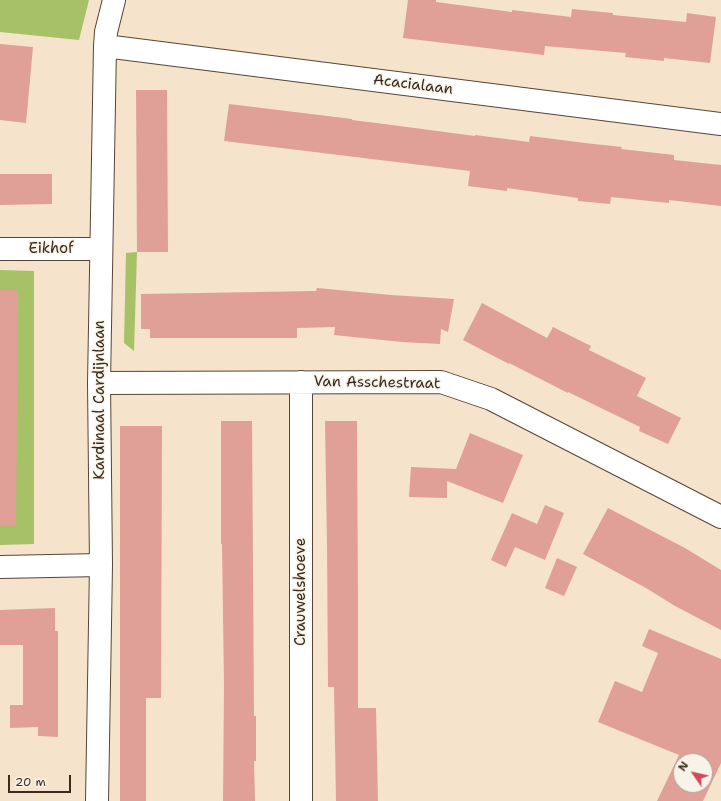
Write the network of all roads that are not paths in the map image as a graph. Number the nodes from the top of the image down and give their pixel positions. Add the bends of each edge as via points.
1 (114, 0) edge
2 (105, 46) junction
3 (721, 124) edge
4 (0, 249) edge
5 (101, 249) junction
6 (301, 382) junction
7 (99, 384) junction
8 (721, 517) edge
9 (101, 565) junction
10 (0, 567) edge
11 (97, 801) edge
12 (301, 801) edge

1 - 2 street, Kardinaal Cardijnlaan
2 - 3 street, Acacialaan
2 - 5 street, Kardinaal Cardijnlaan
4 - 5 street, Eikhof
5 - 7 street, Kardinaal Cardijnlaan
6 - 7 street, Van Asschestraat
6 - 8 street, Van Asschestraat via 441,382 491,400
6 - 12 street, Crauwelshoeve
7 - 9 street, Kardinaal Cardijnlaan
9 - 10 street
9 - 11 street, Kardinaal Cardijnlaan

